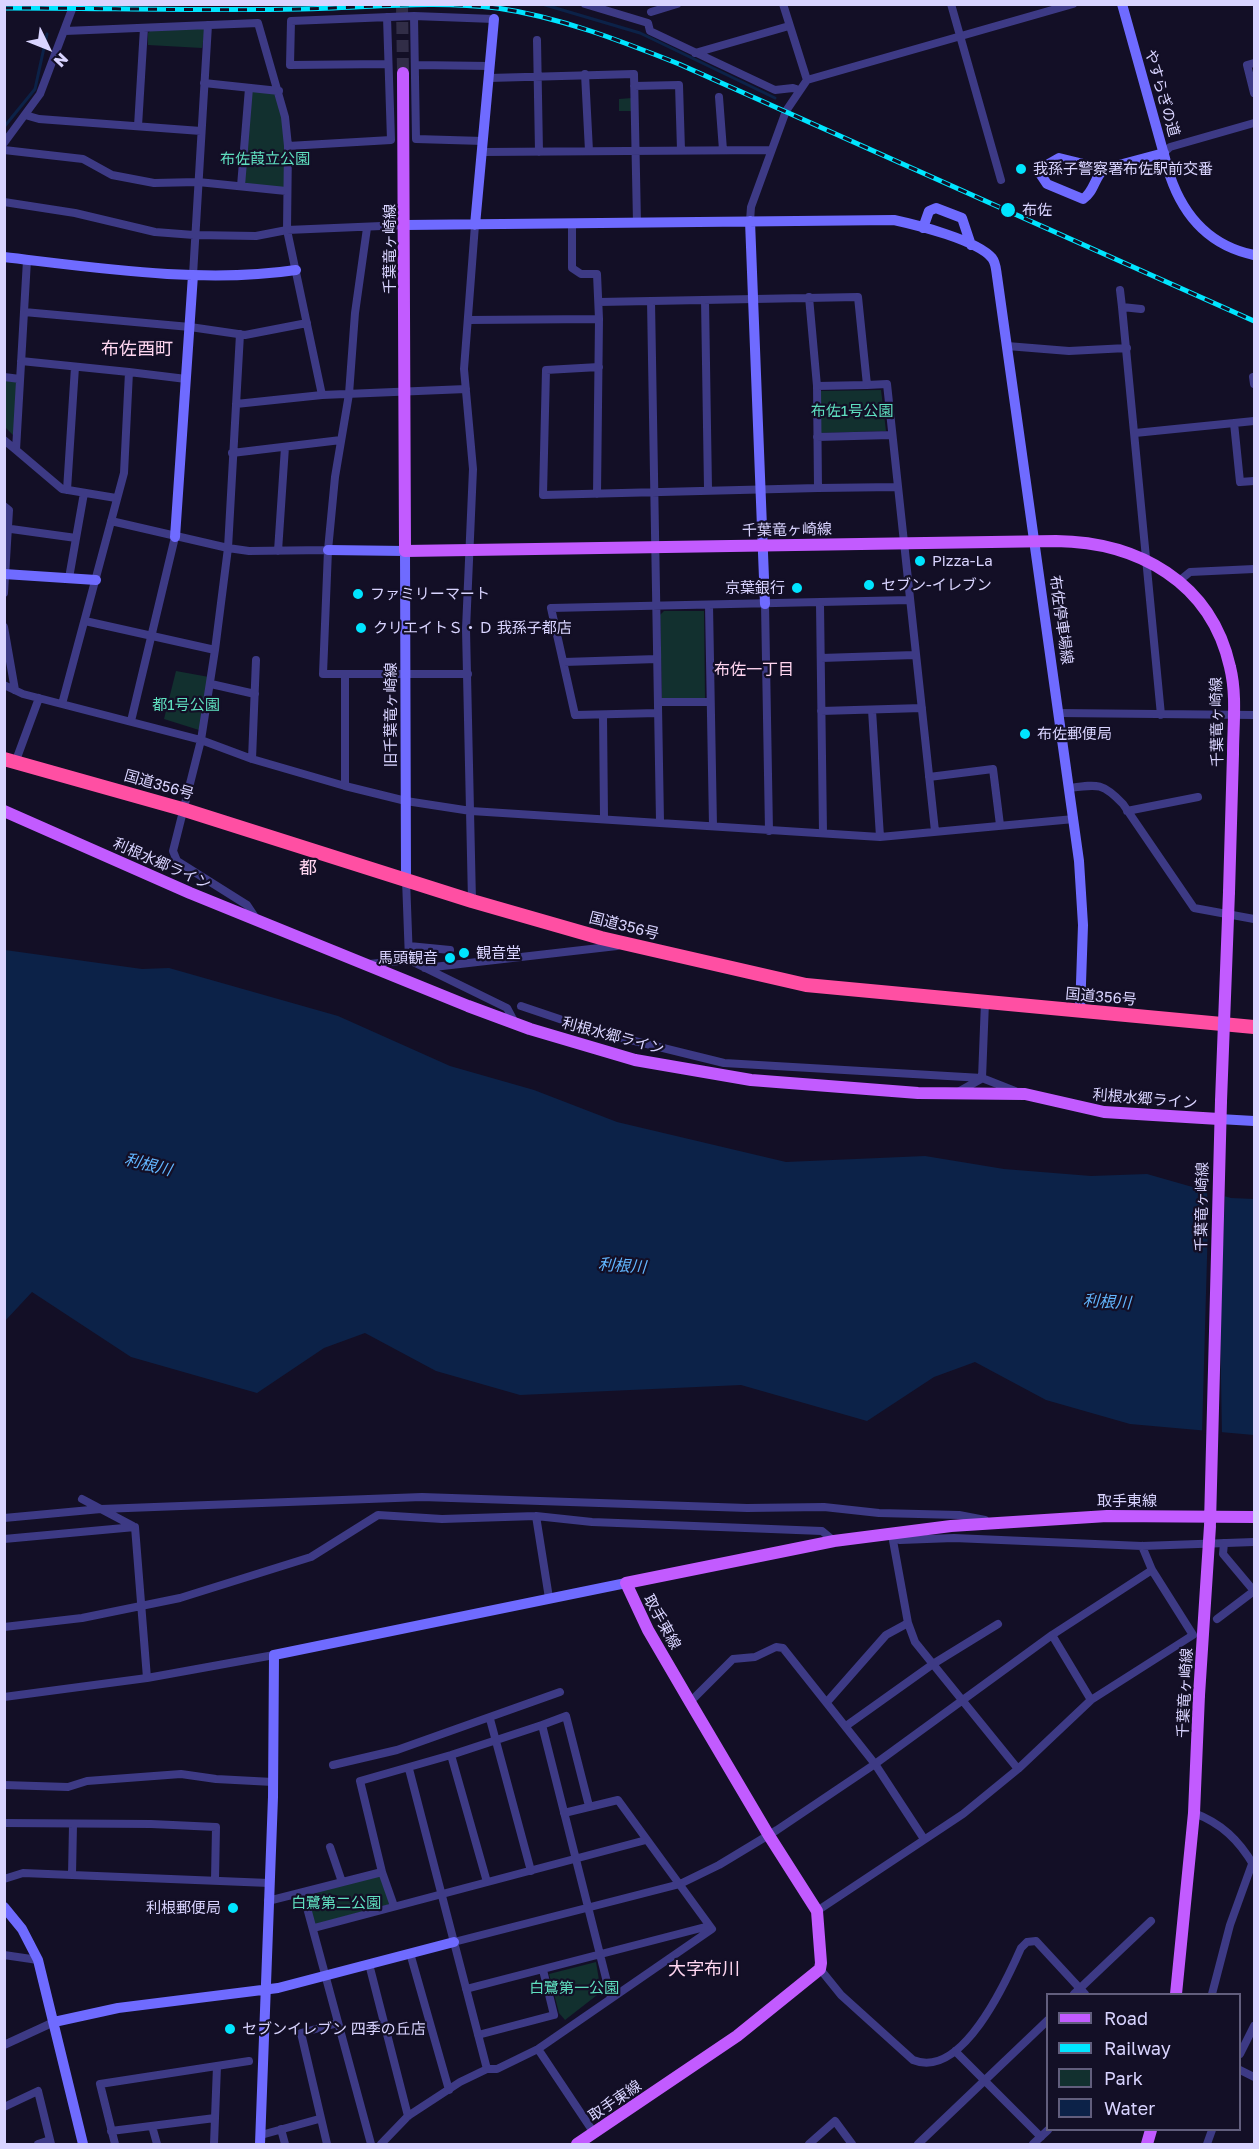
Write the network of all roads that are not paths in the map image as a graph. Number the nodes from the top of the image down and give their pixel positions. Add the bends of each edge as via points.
1 (74, 4) edge
2 (677, 4) edge
3 (783, 4) edge
4 (951, 4) edge
5 (1073, 4) edge
6 (1122, 4) edge
7 (590, 5) edge
8 (652, 8) edge
9 (414, 16) junction
10 (387, 17) junction
11 (494, 19) joint
12 (648, 23) junction
13 (208, 25) junction
14 (789, 26) junction
15 (144, 28) junction
16 (65, 31) junction
17 (960, 37) junction
18 (537, 39) dead end
19 (695, 52) junction
20 (387, 63) junction
21 (1254, 63) edge
22 (415, 65) junction
23 (490, 66) junction
24 (403, 73) tunnel mouth
25 (585, 74) junction
26 (537, 75) junction
27 (489, 78) junction
28 (807, 80) junction
29 (204, 83) junction
30 (634, 86) junction
31 (249, 87) junction
32 (799, 90) junction
33 (279, 91) junction
34 (1254, 93) edge
35 (719, 97) dead end
36 (25, 115) junction
37 (1254, 123) edge
38 (138, 126) junction
39 (201, 131) junction
40 (4, 143) edge
41 (288, 146) junction
42 (483, 146) junction
43 (4, 150) edge
44 (681, 150) junction
45 (723, 150) junction
46 (771, 150) junction
47 (589, 151) junction
48 (635, 151) junction
49 (538, 152) junction
50 (1164, 153) junction
51 (1104, 169) junction
52 (1001, 180) dead end
53 (198, 182) junction
54 (241, 186) junction
55 (286, 191) junction
56 (4, 202) edge
57 (750, 221) junction
58 (637, 223) junction
59 (405, 225) junction
60 (476, 225) junction
61 (572, 225) junction
62 (367, 228) junction
63 (923, 228) junction
64 (287, 230) junction
65 (194, 235) junction
66 (971, 245) junction
67 (1254, 255) edge
68 (4, 257) edge
69 (27, 260) junction
70 (296, 270) junction
71 (193, 275) junction
72 (1120, 290) dead end
73 (809, 297) junction
74 (753, 298) junction
75 (705, 300) junction
76 (651, 301) junction
77 (599, 302) junction
78 (1122, 307) junction
79 (1141, 309) dead end
80 (24, 312) junction
81 (599, 318) junction
82 (468, 320) junction
83 (307, 323) junction
84 (190, 327) junction
85 (240, 334) junction
86 (1007, 346) junction
87 (1126, 348) junction
88 (21, 361) junction
89 (75, 367) junction
90 (599, 367) junction
91 (129, 372) junction
92 (4, 377) edge
93 (20, 379) junction
94 (186, 379) junction
95 (867, 385) junction
96 (817, 386) junction
97 (466, 389) junction
98 (405, 391) junction
99 (349, 394) junction
100 (322, 395) junction
101 (236, 404) junction
102 (1254, 421) edge
103 (1234, 423) junction
104 (1135, 433) junction
105 (891, 435) junction
106 (817, 437) junction
107 (4, 440) edge
108 (341, 440) junction
109 (285, 447) junction
110 (16, 450) junction
111 (232, 453) junction
112 (1254, 481) edge
113 (897, 487) junction
114 (818, 488) junction
115 (708, 489) junction
116 (761, 489) junction
117 (67, 490) junction
118 (653, 491) junction
119 (84, 493) junction
120 (597, 494) junction
121 (117, 498) junction
122 (4, 506) edge
123 (111, 521) junction
124 (6, 529) edge
125 (175, 537) junction
126 (76, 538) junction
127 (1034, 541) junction
128 (906, 544) junction
129 (763, 546) junction
130 (654, 547) junction
131 (228, 548) junction
132 (278, 550) junction
133 (328, 550) junction
134 (469, 550) junction
135 (405, 551) junction
136 (1146, 559) junction
137 (1254, 569) edge
138 (5, 574) edge
139 (69, 578) junction
140 (96, 580) junction
141 (1179, 581) junction
142 (4, 593) edge
143 (910, 600) junction
144 (765, 604) junction
145 (820, 604) junction
146 (709, 605) junction
147 (657, 606) junction
148 (85, 621) junction
149 (4, 627) edge
150 (151, 636) junction
151 (215, 650) junction
152 (915, 655) junction
153 (821, 658) junction
154 (657, 659) junction
155 (256, 660) dead end
156 (564, 662) junction
157 (468, 674) junction
158 (345, 675) junction
159 (405, 675) junction
160 (211, 684) junction
161 (4, 685) edge
162 (15, 690) junction
163 (255, 693) junction
164 (39, 698) junction
165 (658, 702) junction
166 (710, 702) junction
167 (62, 704) junction
168 (922, 708) junction
169 (872, 710) junction
170 (821, 711) junction
171 (658, 713) junction
172 (1059, 713) junction
173 (1234, 714) junction
174 (603, 715) junction
175 (1161, 715) junction
176 (1254, 715) edge
177 (131, 721) junction
178 (201, 740) junction
179 (252, 759) junction
180 (10, 761) edge
181 (929, 777) junction
182 (345, 786) junction
183 (1070, 788) junction
184 (1198, 797) dead end
185 (406, 801) junction
186 (182, 808) junction
187 (4, 811) edge
188 (471, 811) junction
189 (1127, 811) junction
190 (604, 818) junction
191 (1074, 819) junction
192 (660, 822) junction
193 (1000, 825) junction
194 (713, 826) junction
195 (769, 831) junction
196 (935, 831) junction
197 (823, 833) junction
198 (880, 837) junction
199 (406, 879) junction
200 (472, 901) junction
201 (1254, 919) edge
202 (257, 921) junction
203 (409, 945) junction
204 (626, 945) junction
205 (450, 950) dead end
206 (409, 960) junction
207 (364, 964) junction
208 (425, 968) junction
209 (986, 1002) junction
210 (521, 1006) dead end
211 (1080, 1012) junction
212 (515, 1023) junction
213 (1254, 1028) edge
214 (982, 1078) junction
215 (955, 1094) junction
216 (1025, 1095) junction
217 (1254, 1121) edge
218 (1219, 1125) junction
219 (82, 1499) dead end
220 (101, 1509) junction
221 (536, 1516) junction
222 (1254, 1517) edge
223 (4, 1518) edge
224 (995, 1521) junction
225 (1210, 1521) junction
226 (135, 1527) junction
227 (892, 1535) junction
228 (4, 1539) edge
229 (834, 1541) junction
230 (1254, 1542) edge
231 (1224, 1543) junction
232 (1142, 1546) junction
233 (1152, 1570) junction
234 (626, 1583) junction
235 (549, 1598) junction
236 (141, 1607) junction
237 (1217, 1619) dead end
238 (908, 1623) junction
239 (998, 1624) dead end
240 (4, 1627) edge
241 (1052, 1635) junction
242 (274, 1655) junction
243 (933, 1664) junction
244 (147, 1678) junction
245 (560, 1692) dead end
246 (4, 1697) edge
247 (964, 1701) junction
248 (1091, 1701) junction
249 (690, 1702) junction
250 (827, 1702) junction
251 (490, 1719) junction
252 (542, 1725) junction
253 (846, 1726) junction
254 (496, 1740) junction
255 (451, 1755) junction
256 (875, 1764) junction
257 (333, 1765) dead end
258 (409, 1769) junction
259 (1018, 1769) junction
260 (273, 1782) junction
261 (4, 1785) edge
262 (589, 1806) junction
263 (564, 1813) junction
264 (1194, 1813) junction
265 (4, 1823) edge
266 (73, 1825) junction
267 (768, 1834) junction
268 (924, 1839) junction
269 (646, 1840) junction
270 (330, 1847) dead end
271 (577, 1858) junction
272 (1253, 1866) edge
273 (531, 1871) junction
274 (382, 1872) junction
275 (72, 1875) junction
276 (4, 1879) edge
277 (215, 1880) junction
278 (268, 1882) junction
279 (342, 1882) junction
280 (487, 1882) junction
281 (680, 1884) junction
282 (303, 1893) junction
283 (441, 1893) junction
284 (268, 1901) junction
285 (394, 1906) junction
286 (4, 1907) edge
287 (589, 1907) junction
288 (817, 1911) junction
289 (1151, 1921) dead end
290 (709, 1926) junction
291 (314, 1928) junction
292 (454, 1941) junction
293 (410, 1953) junction
294 (4, 1955) edge
295 (601, 1956) junction
296 (38, 1960) junction
297 (369, 1964) junction
298 (543, 1970) junction
299 (820, 1970) junction
300 (326, 1977) junction
301 (466, 1989) junction
302 (266, 1990) junction
303 (1080, 1993) edge
304 (1174, 1993) edge
305 (1213, 1993) edge
306 (611, 1998) junction
307 (1046, 2021) edge
308 (54, 2022) junction
309 (338, 2023) junction
310 (1254, 2026) edge
311 (478, 2036) junction
312 (4, 2046) edge
313 (538, 2049) junction
314 (955, 2050) junction
315 (1241, 2050) edge
316 (249, 2061) dead end
317 (217, 2066) junction
318 (487, 2069) junction
319 (985, 2080) junction
320 (449, 2090) junction
321 (4, 2107) edge
322 (408, 2116) junction
323 (215, 2118) junction
324 (319, 2119) junction
325 (152, 2126) junction
326 (281, 2129) junction
327 (111, 2131) junction
328 (1047, 2131) edge
329 (594, 2133) junction
330 (1041, 2137) junction
331 (261, 2140) edge
332 (51, 2142) edge
333 (38, 2145) edge
334 (83, 2145) edge
335 (115, 2145) edge
336 (157, 2145) edge
337 (214, 2145) edge
338 (285, 2145) edge
339 (327, 2145) edge
340 (371, 2145) edge
341 (381, 2145) edge
342 (578, 2145) edge
343 (809, 2145) edge
344 (852, 2145) edge
345 (918, 2145) edge
346 (1033, 2145) edge

1 - 16 street
2 - 8 street
3 - 14 street
4 - 17 street
5 - 17 street
6 - 50 street, やすらぎの道
7 - 12 street
8 - 12 street
9 - 10 street
9 - 11 street
9 - 22 street
10 - 20 street
10 - 20 street via 291,21 290,65
11 - 23 street
12 - 19 street via 650,31
13 - 15 street
13 - 29 street
13 - 33 street via 258,23
14 - 19 street
14 - 28 street
15 - 16 street
15 - 38 street
16 - 36 street via 40,94
17 - 28 street
17 - 52 street
18 - 26 street
19 - 32 street via 775,90
20 - 41 street via 391,140
21 - 34 street via 1247,65
22 - 23 street
22 - 42 street via 416,139
23 - 27 street
24 - 59 main road, 千葉竜ヶ崎線
25 - 26 street
25 - 30 street via 634,74
25 - 47 street
26 - 27 street
26 - 49 street
27 - 42 street
28 - 32 street
29 - 31 street
29 - 39 street
30 - 44 street via 679,85
30 - 48 street
31 - 33 street
31 - 54 street
32 - 46 street
33 - 41 street
35 - 45 street
36 - 38 street
36 - 40 street
37 - 50 street via 1173,146
38 - 39 street
39 - 53 street
41 - 55 street
42 - 49 street
42 - 60 street
43 - 53 street via 83,159 112,175 154,183
44 - 45 street
44 - 48 street
45 - 46 street
46 - 57 street via 751,207
47 - 48 street
47 - 49 street
48 - 58 street
50 - 51 street
50 - 67 street, やすらぎの道 via 1178,196 1193,220 1225,245
51 - 51 street via 1083,199 1047,184 1041,175 1046,166 1059,158
53 - 54 street
53 - 65 street
54 - 55 street
55 - 64 street
56 - 65 street via 75,213 155,232
57 - 58 street
57 - 63 street via 894,220
57 - 74 street
58 - 61 street
59 - 60 street
59 - 62 street
59 - 98 main road, 千葉竜ヶ崎線
60 - 61 street
60 - 82 street
61 - 77 street via 572,268 580,274 597,274
62 - 64 street
62 - 99 street
63 - 66 street
63 - 66 street via 929,211 936,208 962,218
64 - 65 street via 256,236
64 - 70 street
65 - 71 street
66 - 86 street, 布佐停車場線 via 994,261
68 - 69 street
69 - 71 street
69 - 80 street
70 - 71 street via 253,277
70 - 83 street
71 - 84 street
72 - 78 street
73 - 74 street
73 - 95 street via 858,297
73 - 96 street
74 - 75 street
74 - 116 street
75 - 76 street
75 - 115 street
76 - 77 street
76 - 118 street
77 - 81 street
78 - 79 street
78 - 87 street
80 - 84 street
80 - 88 street
81 - 82 street
81 - 90 street
82 - 97 street
83 - 85 street
83 - 100 street
84 - 85 street
84 - 94 street
85 - 101 street
86 - 87 street via 1069,351
86 - 127 street, 布佐停車場線
87 - 104 street
88 - 89 street
88 - 93 street
89 - 91 street
89 - 117 street
90 - 120 street
90 - 120 street via 546,370 543,495
91 - 94 street
91 - 121 street via 124,473
92 - 93 street
93 - 110 street
94 - 125 street
95 - 96 street
95 - 105 street via 887,384
96 - 106 street
97 - 98 street
97 - 134 street via 473,469
98 - 99 street
98 - 135 main road, 千葉竜ヶ崎線
99 - 100 street
99 - 108 street
100 - 101 street
101 - 111 street
102 - 103 street
103 - 104 street
103 - 112 street via 1240,482
104 - 136 street
105 - 106 street
105 - 113 street
106 - 114 street
107 - 110 street
108 - 109 street
108 - 133 street
109 - 111 street
109 - 132 street
110 - 117 street
111 - 131 street
113 - 114 street
113 - 128 street
114 - 116 street
115 - 116 street
115 - 118 street
116 - 129 street
117 - 119 street
118 - 120 street
118 - 130 street
119 - 121 street
119 - 126 street
121 - 123 street
122 - 124 street via 9,510
123 - 125 street
123 - 140 street
124 - 126 street
124 - 138 street
125 - 131 street
125 - 150 street
126 - 139 street
127 - 128 main road, 千葉竜ヶ崎線
127 - 136 main road, 千葉竜ヶ崎線 via 1094,543
127 - 172 street, 布佐停車場線
128 - 129 main road, 千葉竜ヶ崎線
128 - 143 street
129 - 130 main road, 千葉竜ヶ崎線
129 - 144 street
130 - 134 main road, 千葉竜ヶ崎線
130 - 147 street
131 - 132 street
131 - 151 street
132 - 133 street
133 - 135 street
133 - 158 street via 323,674
134 - 135 main road, 千葉竜ヶ崎線
134 - 157 street
135 - 159 street, 旧千葉竜ヶ崎線
136 - 141 main road, 千葉竜ヶ崎線
136 - 175 street
137 - 141 street via 1190,572
138 - 139 street
138 - 142 street
139 - 140 street
140 - 148 street
141 - 173 main road, 千葉竜ヶ崎線 via 1201,605 1223,644 1233,680
143 - 145 street
143 - 152 street
144 - 145 street
144 - 146 street
144 - 195 street
145 - 153 street
146 - 147 street
146 - 166 street
147 - 154 street
147 - 156 street via 551,608
148 - 150 street
148 - 167 street
149 - 162 street
150 - 151 street
150 - 177 street
151 - 160 street
152 - 153 street
152 - 168 street
153 - 170 street
154 - 156 street
154 - 165 street
155 - 163 street
156 - 174 street via 575,715
157 - 159 street
157 - 188 street
158 - 159 street
158 - 182 street
159 - 185 street, 旧千葉竜ヶ崎線
160 - 163 street
160 - 178 street
161 - 162 street
162 - 164 street
163 - 179 street
164 - 167 street
164 - 180 street
165 - 166 street
165 - 171 street
166 - 194 street
167 - 177 street
168 - 169 street
168 - 181 street
169 - 170 street
169 - 198 street
170 - 197 street
171 - 174 street
171 - 192 street
172 - 175 street
172 - 183 street, 布佐停車場線
173 - 175 street
173 - 176 street
173 - 218 main road, 千葉竜ヶ崎線, bridge
174 - 190 street
177 - 178 street
178 - 179 street
178 - 186 street
179 - 182 street
180 - 186 highway, 国道356号
181 - 193 street via 993,769
181 - 196 street
182 - 185 street
183 - 189 street via 1101,785
183 - 191 street, 布佐停車場線
184 - 189 street
185 - 188 street
185 - 199 street, 旧千葉竜ヶ崎線
186 - 199 highway, 国道356号
186 - 202 street via 173,851 177,861 247,904
187 - 202 main road, 利根水郷ライン
188 - 190 street
188 - 200 street
189 - 201 street via 1194,908
190 - 192 street
191 - 193 street
191 - 211 street, 布佐停車場線 via 1083,925
192 - 194 street
193 - 196 street
194 - 195 street
195 - 197 street
196 - 198 street
197 - 198 street
199 - 200 highway, 国道356号
199 - 203 street
200 - 204 highway, 国道356号
202 - 207 main road, 利根水郷ライン
203 - 205 street
203 - 206 street
204 - 208 street
204 - 209 highway, 国道356号 via 806,985
206 - 207 street
206 - 208 street
207 - 212 main road, 利根水郷ライン
208 - 212 street via 507,1008
209 - 211 highway, 国道356号
209 - 214 street
210 - 214 street via 598,1032 724,1063
211 - 213 highway, 国道356号
212 - 215 main road, 利根水郷ライン via 635,1060 707,1074 867,1090
214 - 215 street
214 - 216 street
215 - 216 main road, 利根水郷ライン
216 - 218 main road, 利根水郷ライン via 1104,1112
217 - 218 street, 利根水郷ライン
218 - 225 main road, 千葉竜ヶ崎線
219 - 220 street
220 - 223 street
220 - 224 street via 422,1497 824,1507 959,1515
220 - 226 street
221 - 229 street via 592,1522 822,1531
221 - 235 street
221 - 236 street via 442,1519 378,1515 311,1557
222 - 225 main road, 取手東線
224 - 225 main road, 取手東線 via 1107,1516
224 - 227 main road, 取手東線
225 - 264 main road, 千葉竜ヶ崎線, bridge
226 - 228 street
226 - 236 street
227 - 229 main road, 取手東線
227 - 232 street via 900,1540 954,1538
227 - 238 street
229 - 234 main road, 取手東線
230 - 231 street
231 - 232 street
231 - 237 street via 1223,1554 1254,1592
232 - 233 street
233 - 241 street
233 - 248 street via 1193,1635
234 - 235 street
234 - 249 main road, 取手東線
235 - 242 street
236 - 240 street
236 - 244 street
238 - 243 street via 915,1642
238 - 250 street via 885,1635
239 - 243 street
241 - 247 street
241 - 248 street
242 - 244 street
242 - 260 street
243 - 247 street
243 - 253 street
244 - 246 street
245 - 251 street
247 - 256 street
247 - 259 street
248 - 259 street
249 - 250 street via 733,1659 755,1657 776,1647 788,1652
249 - 267 main road, 取手東線
250 - 253 street
251 - 254 street
251 - 257 street via 397,1750
252 - 254 street
252 - 262 street via 566,1716
252 - 263 street
253 - 256 street
254 - 255 street
254 - 273 street
255 - 258 street
255 - 280 street
256 - 267 street
256 - 268 street
258 - 274 street via 360,1781
258 - 283 street
259 - 268 street via 963,1814
260 - 261 street via 182,1774 87,1781 68,1787
260 - 278 street
262 - 263 street
262 - 269 street via 618,1800
263 - 271 street
264 - 272 street via 1232,1835
264 - 304 main road, 千葉竜ヶ崎線
265 - 266 street
266 - 275 street
266 - 277 street via 216,1827
267 - 281 street
267 - 288 main road, 取手東線
268 - 288 street
269 - 271 street
269 - 281 street
270 - 279 street
271 - 273 street
271 - 287 street
272 - 305 street via 1230,1925
273 - 280 street
274 - 279 street
274 - 285 street
275 - 276 street via 23,1873
275 - 277 street
277 - 278 street
278 - 284 street
279 - 282 street
280 - 283 street
281 - 287 street
281 - 290 street
282 - 284 street
282 - 291 street
283 - 285 street
283 - 292 street
284 - 302 street
285 - 291 street
286 - 296 street via 22,1929
287 - 292 street
287 - 295 street
288 - 299 main road, 取手東線
289 - 303 street
290 - 295 street
290 - 306 street via 712,1929
291 - 300 street
292 - 293 street
292 - 301 street
293 - 297 street
293 - 320 street
294 - 296 street
295 - 298 street
295 - 306 street
296 - 308 street
297 - 300 street
297 - 322 street
298 - 301 street
298 - 311 street via 554,2015
299 - 314 street via 841,1995 913,2061 934,2063
299 - 329 main road, 取手東線 via 737,2036
300 - 302 street
300 - 309 street
301 - 311 street
302 - 308 street via 118,2008
302 - 331 street
303 - 314 street via 1036,1941 1027,1942 994,2004
306 - 313 street
307 - 319 street
308 - 312 street
308 - 334 street
309 - 324 street via 301,2033
309 - 340 street
310 - 315 street
311 - 318 street
313 - 318 street via 497,2069
313 - 329 street
314 - 319 street
316 - 317 street
317 - 323 street
317 - 327 street via 100,2084
318 - 320 street
319 - 330 street
319 - 345 street
320 - 322 street
321 - 332 street via 38,2091
322 - 341 street
323 - 325 street
323 - 337 street
324 - 326 street
324 - 339 street
325 - 327 street
325 - 336 street
326 - 331 street
326 - 338 street
327 - 335 street
328 - 330 street
329 - 342 main road, 取手東線
330 - 346 street
332 - 333 street
343 - 344 street via 835,2121

